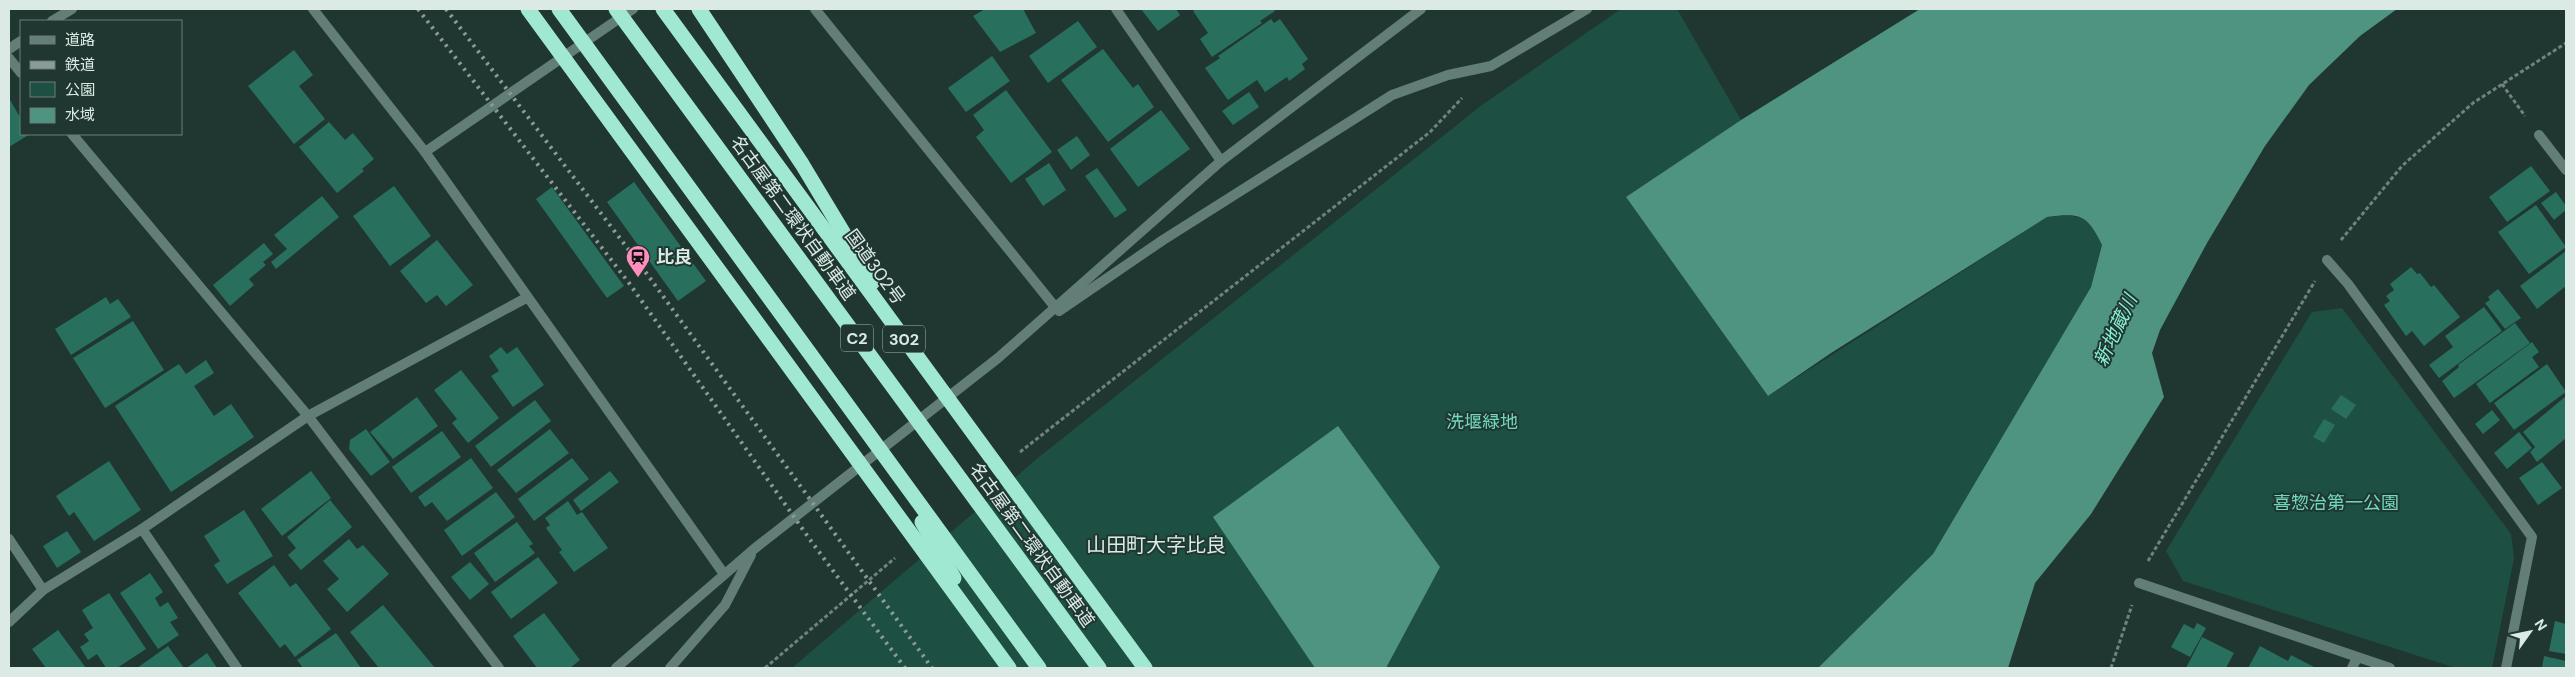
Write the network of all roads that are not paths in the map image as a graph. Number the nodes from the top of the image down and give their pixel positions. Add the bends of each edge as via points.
1 (72, 9) edge
2 (313, 9) edge
3 (528, 9) edge
4 (559, 9) edge
5 (616, 9) edge
6 (633, 9) edge
7 (663, 9) edge
8 (699, 9) edge
9 (815, 9) edge
10 (1116, 9) edge
11 (1421, 9) edge
12 (1587, 9) edge
13 (54, 20) edge
14 (20, 42) edge
15 (9, 49) edge
16 (9, 58) edge
17 (20, 72) edge
18 (2539, 134) road end
19 (73, 135) edge
20 (424, 152) junction
21 (1221, 161) junction
22 (2566, 170) edge
23 (2327, 260) road end
24 (526, 298) junction
25 (1056, 307) junction
26 (1026, 334) junction
27 (922, 365) junction
28 (308, 416) junction
29 (884, 458) junction
30 (142, 529) junction
31 (9, 539) edge
32 (754, 549) junction
33 (724, 574) junction
34 (2140, 583) road end
35 (43, 590) junction
36 (9, 622) edge
37 (2357, 658) junction
38 (237, 668) edge
39 (499, 668) edge
40 (616, 668) edge
41 (670, 668) edge
42 (1007, 668) edge
43 (1039, 668) edge
44 (1099, 668) edge
45 (1145, 668) edge
46 (2352, 668) edge
47 (2390, 668) edge
48 (2506, 668) edge

1 - 13 street
2 - 20 street
3 - 42 highway
4 - 29 highway
5 - 44 highway, 名古屋第二環状自動車道 / C2
6 - 20 street
7 - 27 highway, 国道302号 / 302
8 - 27 highway via 802,164
9 - 25 street
10 - 21 street
11 - 21 street
12 - 26 street via 1491,66 1448,75 1392,95 1163,240
14 - 15 street
16 - 17 street
18 - 22 street
19 - 28 street
20 - 24 street
21 - 25 street
23 - 48 street via 2348,284 2532,537
24 - 28 street
24 - 33 street
25 - 26 street
26 - 32 street
27 - 45 highway, 国道302号 / 302
28 - 30 street
28 - 39 street
29 - 42 highway
29 - 43 highway
30 - 35 street
30 - 38 street
31 - 35 street
32 - 33 street
32 - 41 street via 725,605
33 - 40 street
34 - 37 street
35 - 36 street
37 - 46 street
37 - 47 street

